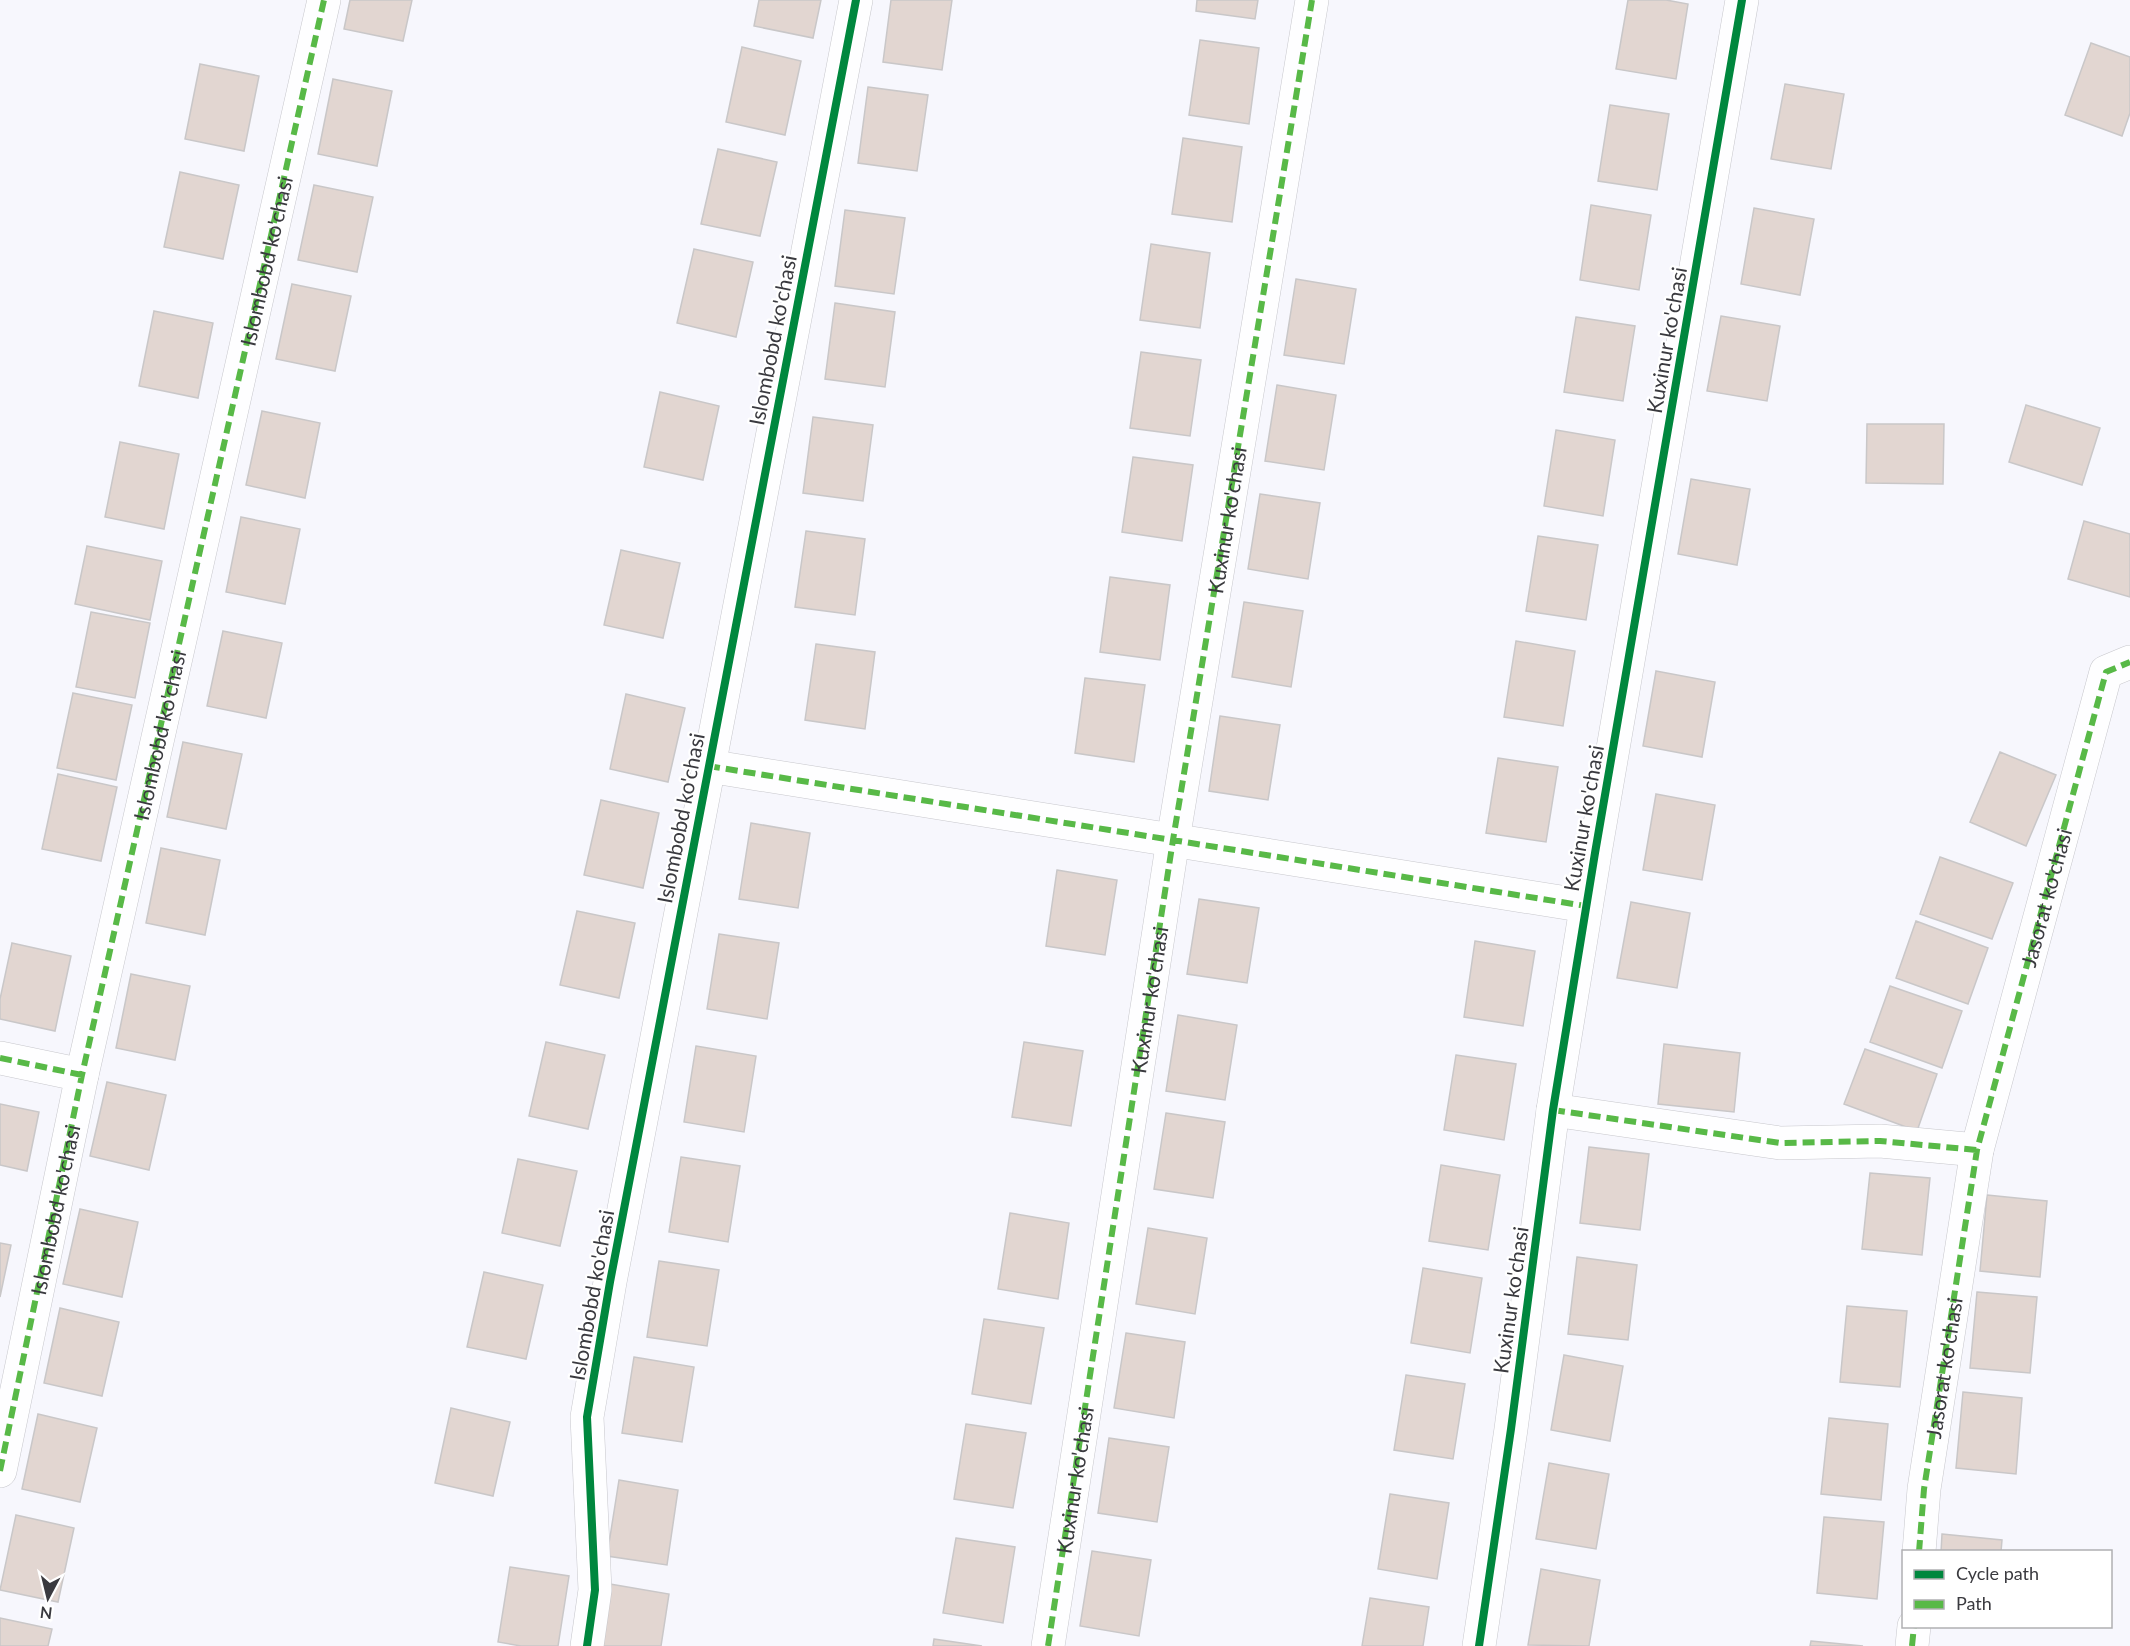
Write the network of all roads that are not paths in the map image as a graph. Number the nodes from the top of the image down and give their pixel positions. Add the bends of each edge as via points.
1 (324, 0) edge
2 (856, 0) edge
3 (1312, 0) edge
4 (1742, 0) edge
5 (2130, 662) edge
6 (708, 766) junction
7 (1173, 840) junction
8 (1586, 906) junction
9 (0, 1058) edge
10 (82, 1075) junction
11 (1553, 1110) junction
12 (1977, 1150) junction
13 (0, 1471) edge
14 (1919, 1550) edge
15 (1914, 1628) edge
16 (587, 1646) edge
17 (1048, 1646) edge
18 (1479, 1646) edge
19 (1912, 1646) edge

1 - 10 street, Islombobd ko'chasi
2 - 6 street, Islombobd ko'chasi
3 - 7 street, Kuxinur ko'chasi
4 - 8 street, Kuxinur ko'chasi
5 - 12 street, Jasorat ko'chasi via 2106,672
6 - 7 street
6 - 16 street, Islombobd ko'chasi via 587,1417 595,1590
7 - 8 street
7 - 17 street, Kuxinur ko'chasi
8 - 11 street, Kuxinur ko'chasi
9 - 10 street
10 - 13 street, Islombobd ko'chasi
11 - 12 street via 1780,1143 1880,1141
11 - 18 street, Kuxinur ko'chasi
12 - 14 street, Jasorat ko'chasi via 1924,1489
15 - 19 street

